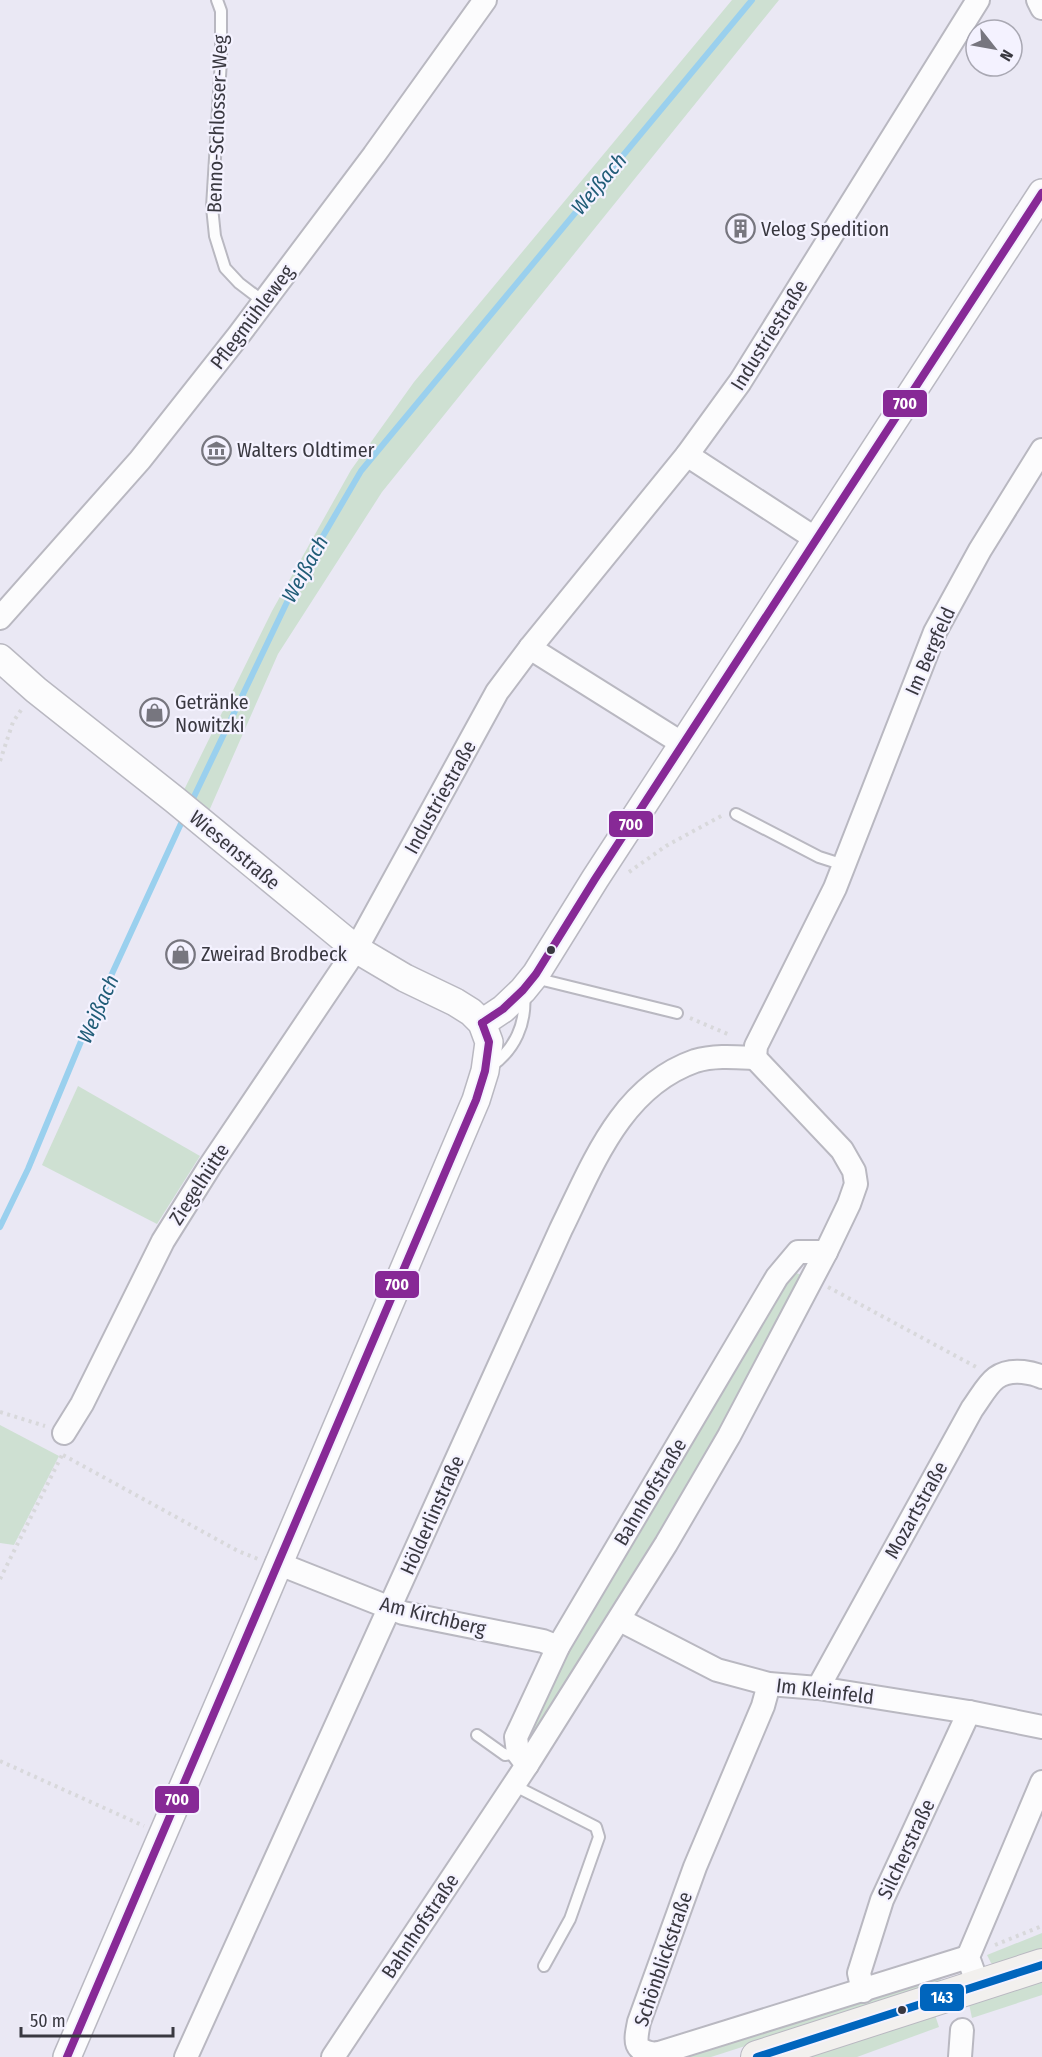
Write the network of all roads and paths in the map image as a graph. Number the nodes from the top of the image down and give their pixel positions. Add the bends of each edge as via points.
1 (217, 0) edge
2 (485, 0) edge
3 (978, 0) edge
4 (1038, 0) edge
5 (1042, 8) edge
6 (1042, 193) edge
7 (264, 302) junction
8 (1042, 450) edge
9 (687, 455) junction
10 (816, 539) junction
11 (0, 618) edge
12 (530, 648) junction
13 (0, 658) edge
14 (36, 690) junction
15 (683, 744) junction
16 (0, 761) edge
17 (736, 814) joint
18 (844, 865) junction
19 (595, 879) junction
20 (356, 949) junction
21 (530, 982) junction
22 (677, 1013) dead end
23 (482, 1023) junction
24 (755, 1058) junction
25 (485, 1071) junction
26 (826, 1252) junction
27 (812, 1279) junction
28 (1042, 1377) edge
29 (995, 1378) junction
30 (0, 1412) edge
31 (64, 1432) joint
32 (277, 1565) junction
33 (0, 1579) edge
34 (390, 1609) junction
35 (620, 1620) junction
36 (558, 1647) junction
37 (769, 1684) junction
38 (818, 1688) junction
39 (969, 1712) junction
40 (1042, 1727) edge
41 (477, 1735) dead end
42 (522, 1759) junction
43 (0, 1761) edge
44 (1042, 1782) edge
45 (514, 1783) junction
46 (164, 1835) junction
47 (1042, 1926) edge
48 (1042, 1965) edge
49 (543, 1966) dead end
50 (973, 1971) junction
51 (863, 1991) junction
52 (962, 2030) dead end
53 (67, 2057) edge
54 (186, 2057) edge
55 (333, 2057) edge
56 (757, 2057) edge
57 (960, 2057) edge

1 - 7 lane, Benno-Schlosser-Weg via 221,11 221,60 212,207 215,236 225,268
2 - 7 street, Pflegmühleweg
3 - 9 street, Industriestraße via 740,382
4 - 5 street
6 - 10 street
7 - 11 street, Pflegmühleweg via 140,460
8 - 18 street, Im Bergfeld via 935,632
9 - 10 street
9 - 12 street, Industriestraße
10 - 15 street
12 - 15 street
12 - 20 street, Industriestraße via 497,692
13 - 14 street, Wiesenstraße
14 - 16 path via 13,722
14 - 20 street, Wiesenstraße
15 - 19 street
17 - 18 lane via 819,857
17 - 19 path via 721,815 701,826 615,882 605,885
18 - 24 street, Im Bergfeld via 756,1046
19 - 21 street
20 - 23 street, Wiesenstraße via 471,1011
20 - 31 street, Ziegelhütte via 163,1241 82,1404
21 - 22 lane via 547,981
21 - 23 street via 503,1010
21 - 25 lane via 520,1030 502,1060
23 - 25 street via 489,1042
24 - 26 street, Bahnhofstraße via 842,1150 854,1171 856,1184
24 - 34 street, Hölderlinstraße via 697,1061 670,1073 640,1095 606,1137
25 - 32 street
26 - 27 street, Bahnhofstraße
26 - 36 street, Bahnhofstraße via 798,1252 777,1277
27 - 29 path
27 - 35 street, Bahnhofstraße via 729,1436
28 - 29 street via 1010,1371
29 - 38 street, Mozartstraße via 972,1408
30 - 31 path
32 - 33 path via 238,1551 63,1455
32 - 34 street, Am Kirchberg
32 - 46 street
34 - 36 street, Am Kirchberg
34 - 54 street, Hölderlinstraße
35 - 37 street, Im Kleinfeld via 717,1670
35 - 42 street, Bahnhofstraße
36 - 42 street, Bahnhofstraße via 516,1737
37 - 38 street, Im Kleinfeld
37 - 51 street, Schönblickstraße via 695,1867 639,2022 638,2046 644,2052 656,2054
38 - 39 street, Im Kleinfeld
39 - 40 street, Im Kleinfeld
39 - 51 street, Silcherstraße via 882,1900 859,1973
41 - 42 lane via 505,1755
42 - 45 street, Bahnhofstraße
43 - 46 path
44 - 50 street
45 - 49 lane via 596,1827 599,1837 570,1919
45 - 55 street, Bahnhofstraße
46 - 53 street
47 - 50 path
48 - 50 main road
50 - 51 street, Schönblickstraße
50 - 56 main road
52 - 57 street

